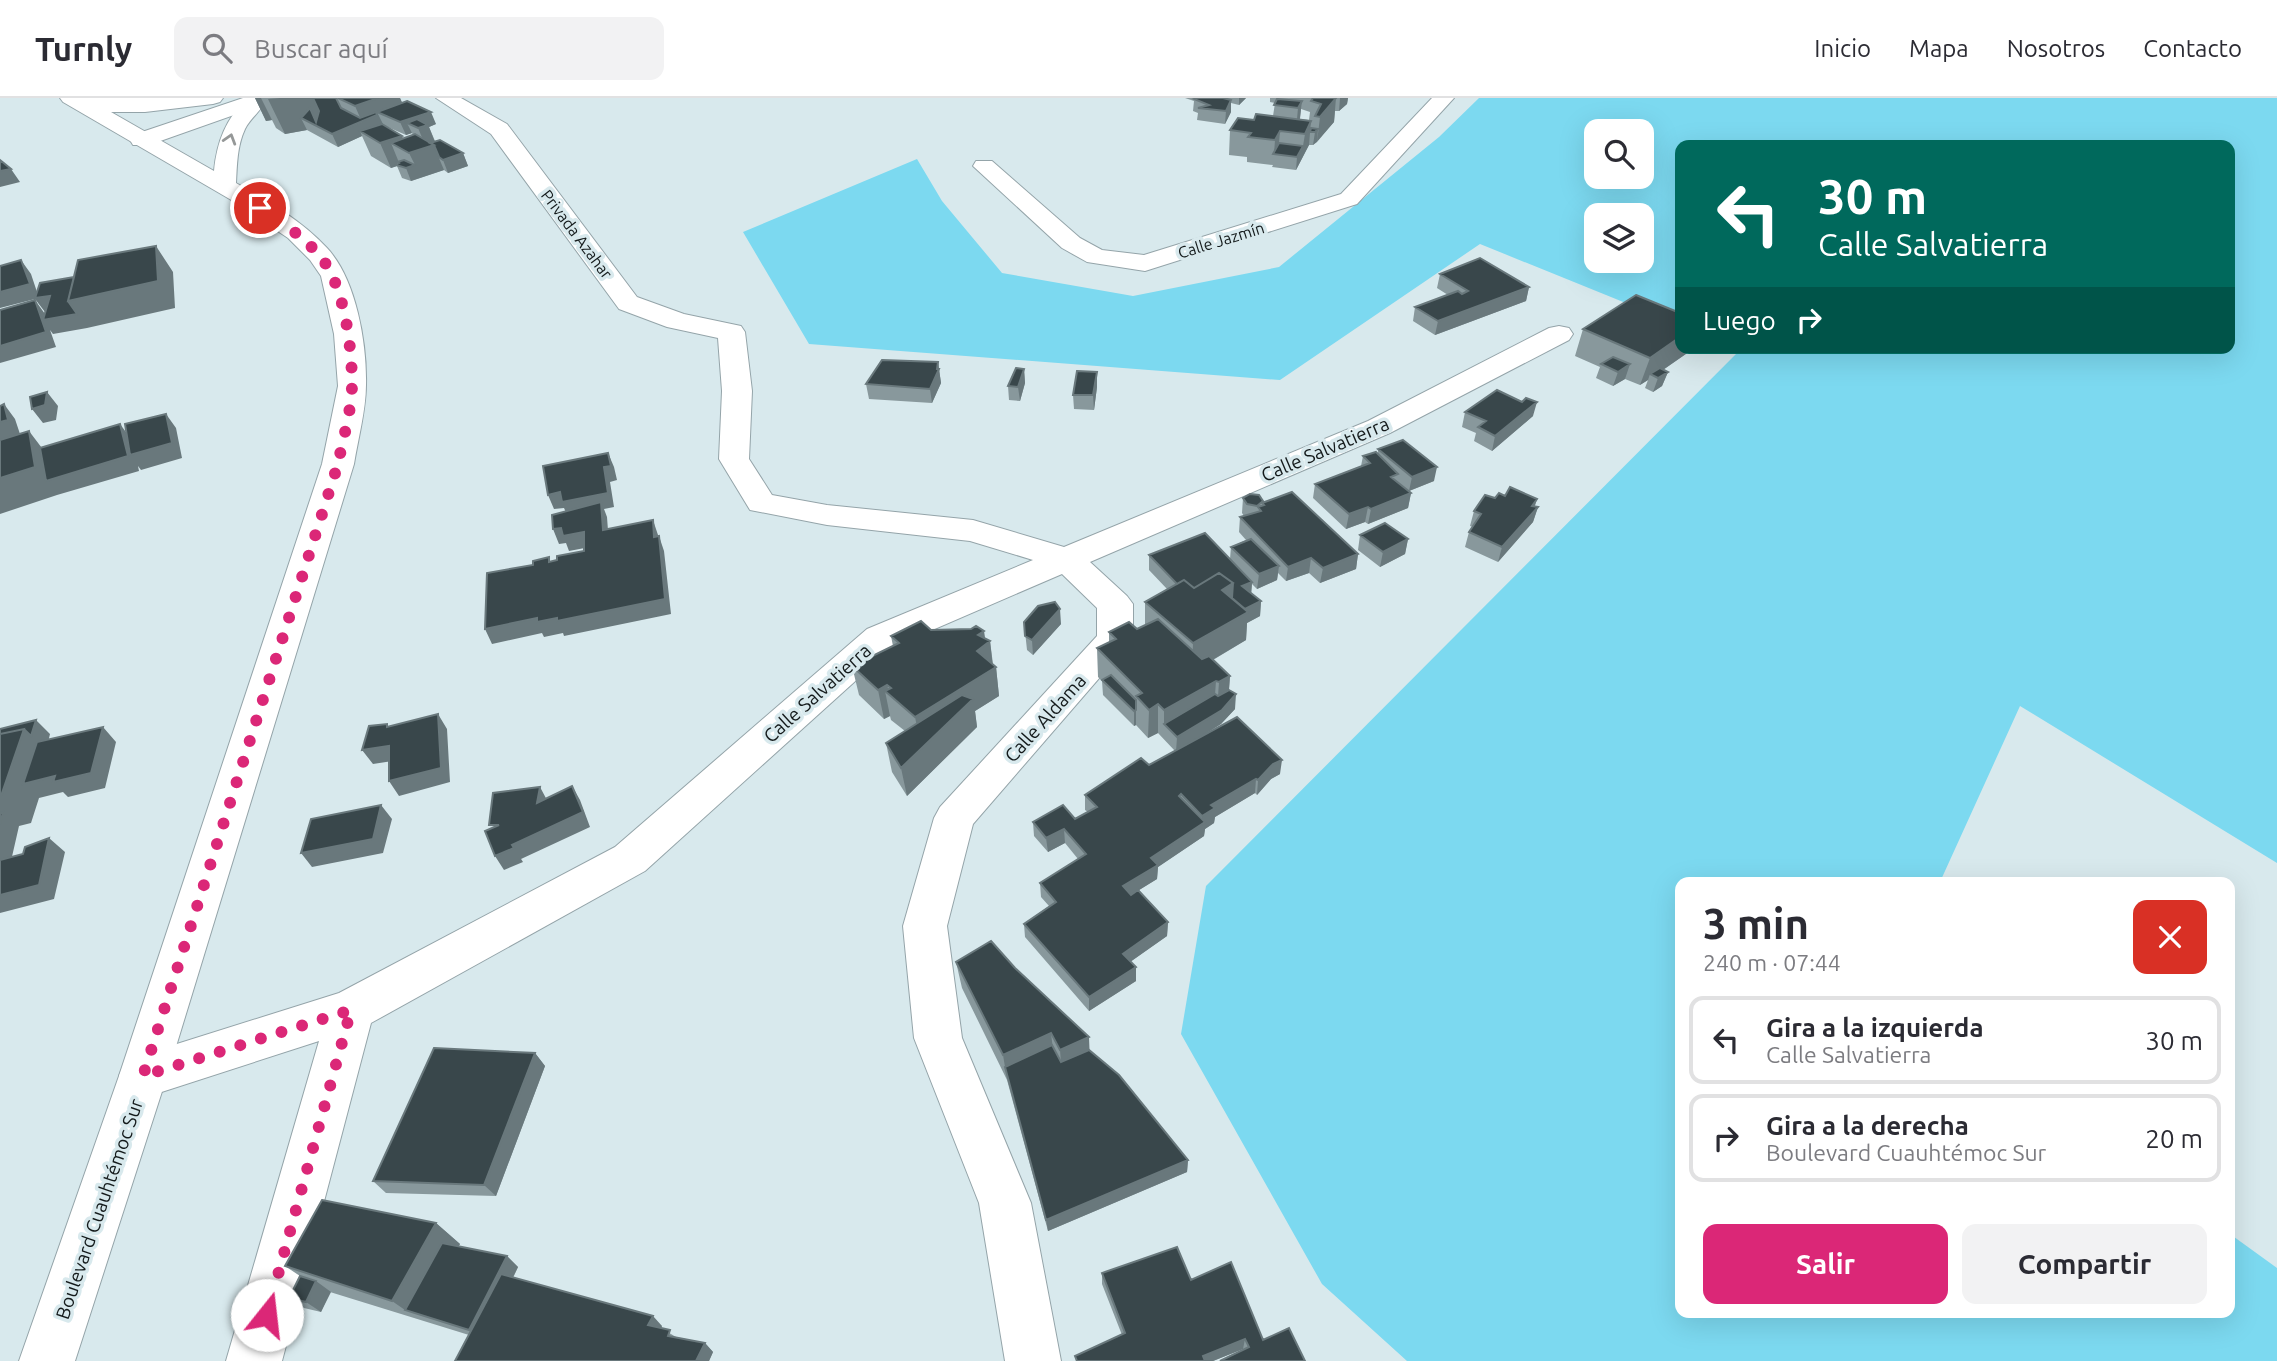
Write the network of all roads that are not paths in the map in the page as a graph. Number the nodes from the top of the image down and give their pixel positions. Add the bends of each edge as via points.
1 (213, 98) edge
2 (229, 98) edge
3 (446, 98) edge
4 (1444, 98) edge
5 (261, 99) edge
6 (76, 102) edge
7 (134, 136) junction
8 (984, 166) dead end
9 (224, 186) junction
10 (731, 332) joint
11 (1559, 334) dead end
12 (1066, 559) junction
13 (351, 1010) junction
14 (143, 1076) junction
15 (47, 1361) edge
16 (254, 1361) edge
17 (1033, 1361) edge

1 - 6 street via 145,106
2 - 7 street
3 - 10 street, Privada Azahar via 499,129 628,303 677,321
4 - 8 street, Calle Jazmín via 1349,200 1145,263 1087,253
5 - 7 street
9 -> 5 street via 226,151 235,124
6 - 7 street, Boulevard Cuauhtémoc Sur
7 - 9 street, Boulevard Cuauhtémoc Sur
9 - 14 street, Boulevard Cuauhtémoc Sur via 297,233 334,276 348,334 352,386 338,464
10 - 12 street, Calle Aldama via 737,391 734,459 761,503 827,516 973,531
11 - 12 street, Calle Salvatierra via 1378,427
12 - 13 street, Calle Salvatierra via 880,638 630,859
12 - 17 street, Calle Aldama via 1115,604 1115,639 954,818 925,926 938,1038 1005,1203
13 - 14 street, Calle Salvatierra
13 - 16 street
14 - 15 street, Boulevard Cuauhtémoc Sur

